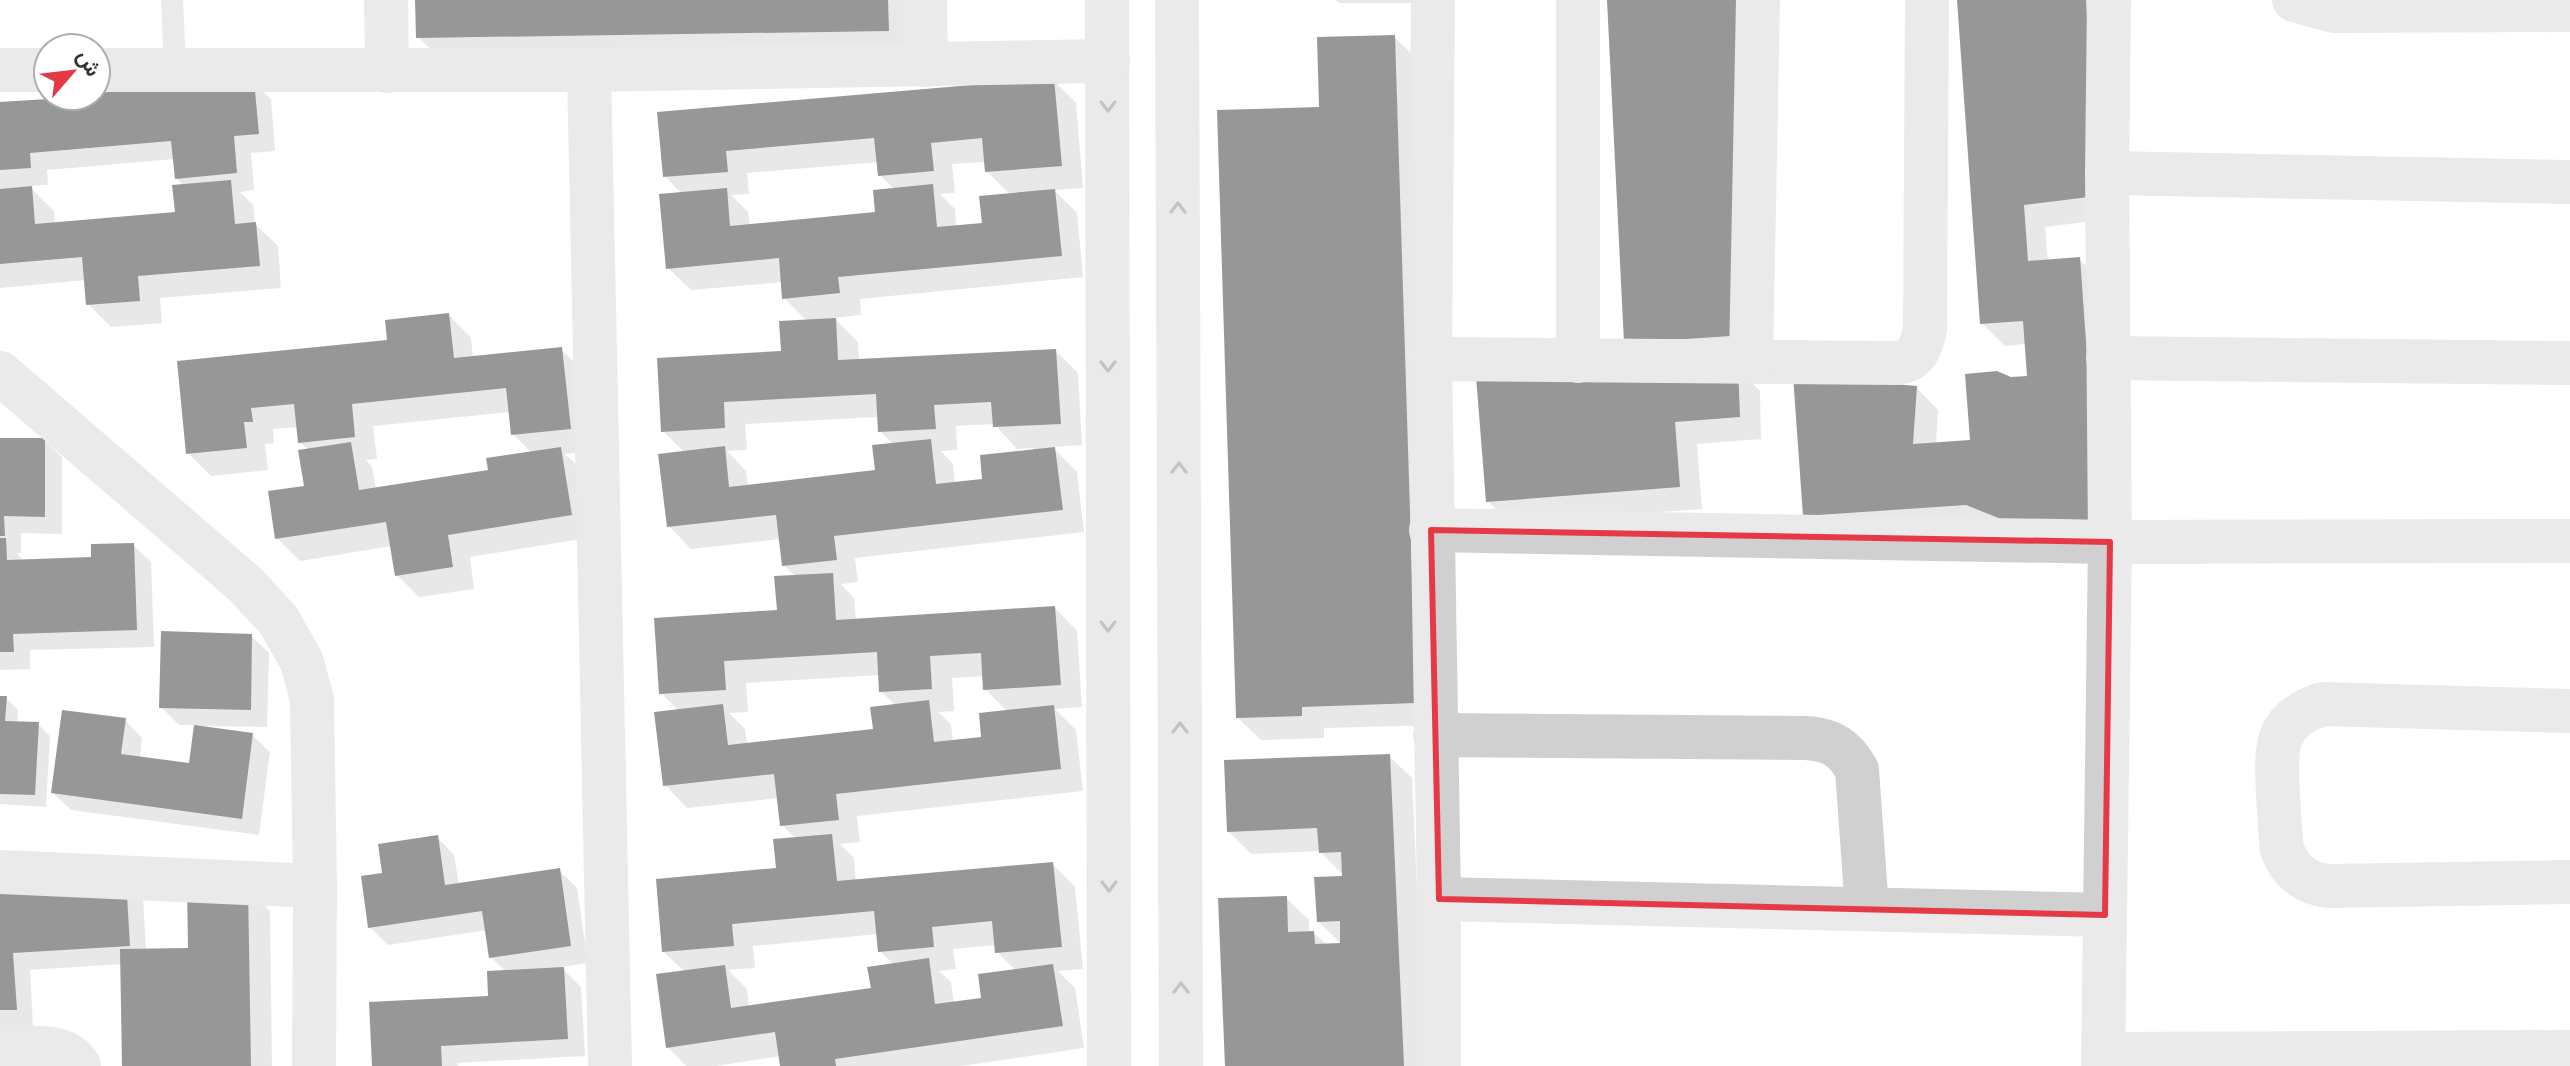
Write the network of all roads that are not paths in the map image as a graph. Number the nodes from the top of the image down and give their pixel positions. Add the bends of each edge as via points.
1 (172, 0) edge
2 (386, 0) edge
3 (925, 0) edge
4 (1107, 0) edge
5 (1177, 0) edge
6 (1433, 0) edge
7 (1578, 0) edge
8 (1758, 0) edge
9 (1927, 0) edge
10 (2109, 0) edge
11 (2294, 0) edge
12 (2570, 10) edge
13 (1108, 61) junction
14 (926, 65) junction
15 (0, 70) edge
16 (32, 70) edge
17 (112, 70) edge
18 (175, 70) junction
19 (589, 70) junction
20 (387, 71) junction
21 (2107, 173) junction
22 (2570, 182) edge
23 (2108, 358) junction
24 (1430, 359) junction
25 (1751, 360) junction
26 (1578, 361) junction
27 (2570, 363) edge
28 (0, 373) edge
29 (1431, 530) junction
30 (2570, 541) edge
31 (2110, 542) junction
32 (2570, 711) edge
33 (1435, 735) junction
34 (0, 872) edge
35 (2570, 882) edge
36 (315, 886) junction
37 (1439, 899) junction
38 (1867, 909) junction
39 (2105, 915) junction
40 (0, 1048) edge
41 (2570, 1052) edge
42 (2103, 1060) edge
43 (79, 1066) edge
44 (314, 1066) edge
45 (610, 1066) edge
46 (1109, 1066) edge
47 (1181, 1066) edge
48 (1439, 1066) edge

1 - 18 lane
2 - 20 street
3 - 14 street
4 - 13 street
47 -> 5 street
6 - 24 street
7 - 26 street
8 - 25 street
9 - 25 street via 1925,329 1919,352 1896,363
10 - 21 street
11 - 12 street via 2334,11
13 - 14 street
13 -> 46 street
14 - 19 street
15 - 16 street
17 - 18 street
18 - 20 street
19 - 20 street
19 - 45 street
21 - 22 street
21 - 23 street
23 - 27 street
23 - 31 street
24 - 26 street
24 - 29 street
25 - 26 street
28 - 36 street via 245,584 279,621 302,662 312,700
29 - 31 street
29 - 33 street
30 - 31 street
31 - 39 street
32 - 35 street via 2323,704 2288,723 2276,761 2282,850 2306,881 2331,886
33 - 37 street
33 - 38 street via 1821,738 1837,744 1857,770
34 - 36 street
36 - 44 street
37 - 38 street
37 - 48 street
38 - 39 street
39 - 42 street
40 - 43 street via 61,1050
41 - 42 street

